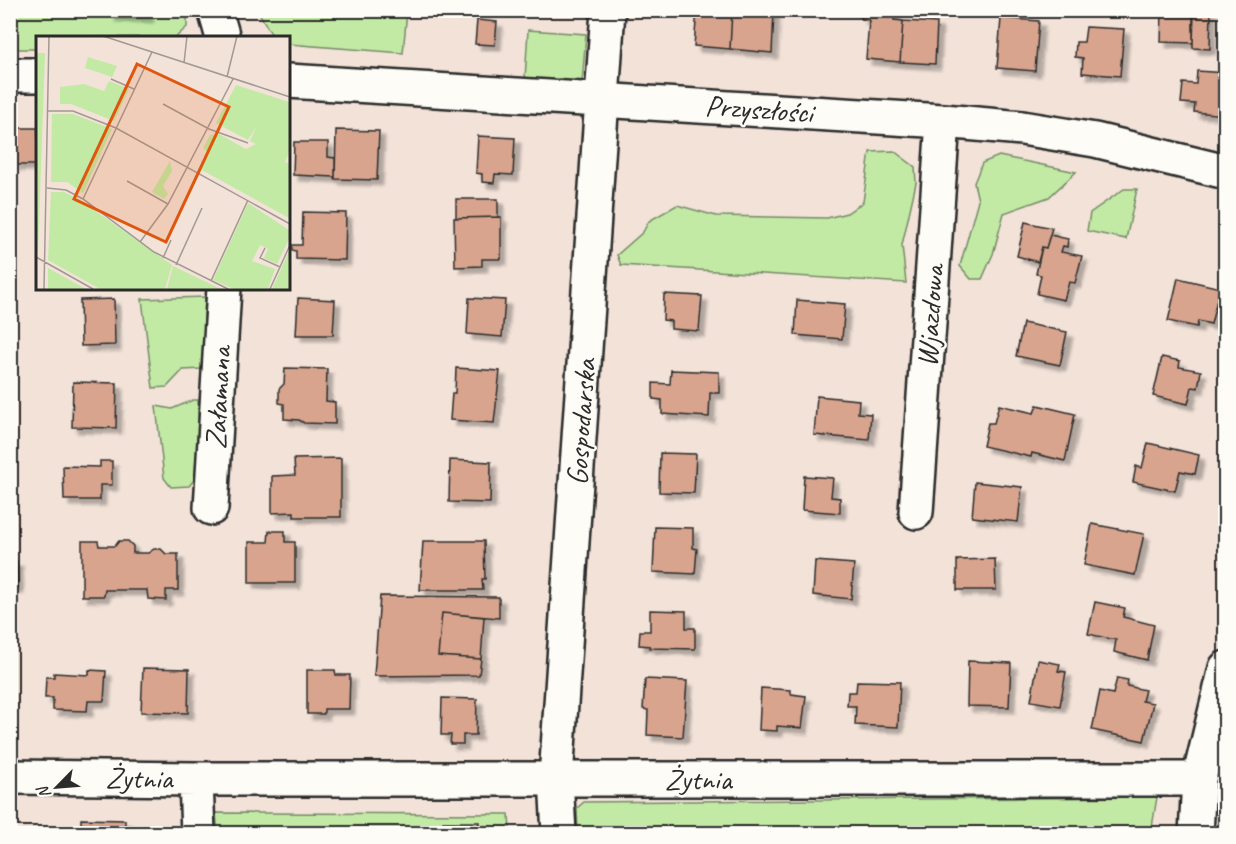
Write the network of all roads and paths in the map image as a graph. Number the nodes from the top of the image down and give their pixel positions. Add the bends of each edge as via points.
1 (214, 10) edge
2 (608, 10) edge
3 (222, 36) edge
4 (10, 75) edge
5 (36, 75) edge
6 (290, 81) edge
7 (603, 99) junction
8 (943, 121) junction
9 (1226, 172) edge
10 (224, 290) edge
11 (211, 508) dead end
12 (916, 512) dead end
13 (1226, 668) edge
14 (10, 777) edge
15 (556, 778) junction
16 (196, 779) junction
17 (1199, 779) junction
18 (198, 834) edge
19 (559, 834) edge
20 (1196, 834) edge

1 - 3 street
2 - 7 street, Gospodarska
4 - 5 street
6 - 7 street, Przyszłości
7 - 8 street, Przyszłości
7 - 15 street, Gospodarska
8 - 9 street, Przyszłości via 1095,140
8 - 12 street, Wjazdowa
10 - 11 street, Załamana
13 - 17 street
14 - 16 street, Żytnia
15 - 16 street, Żytnia
15 - 17 street, Żytnia
15 - 19 street, Gospodarska
16 - 18 street, Żytnia
17 - 20 street

